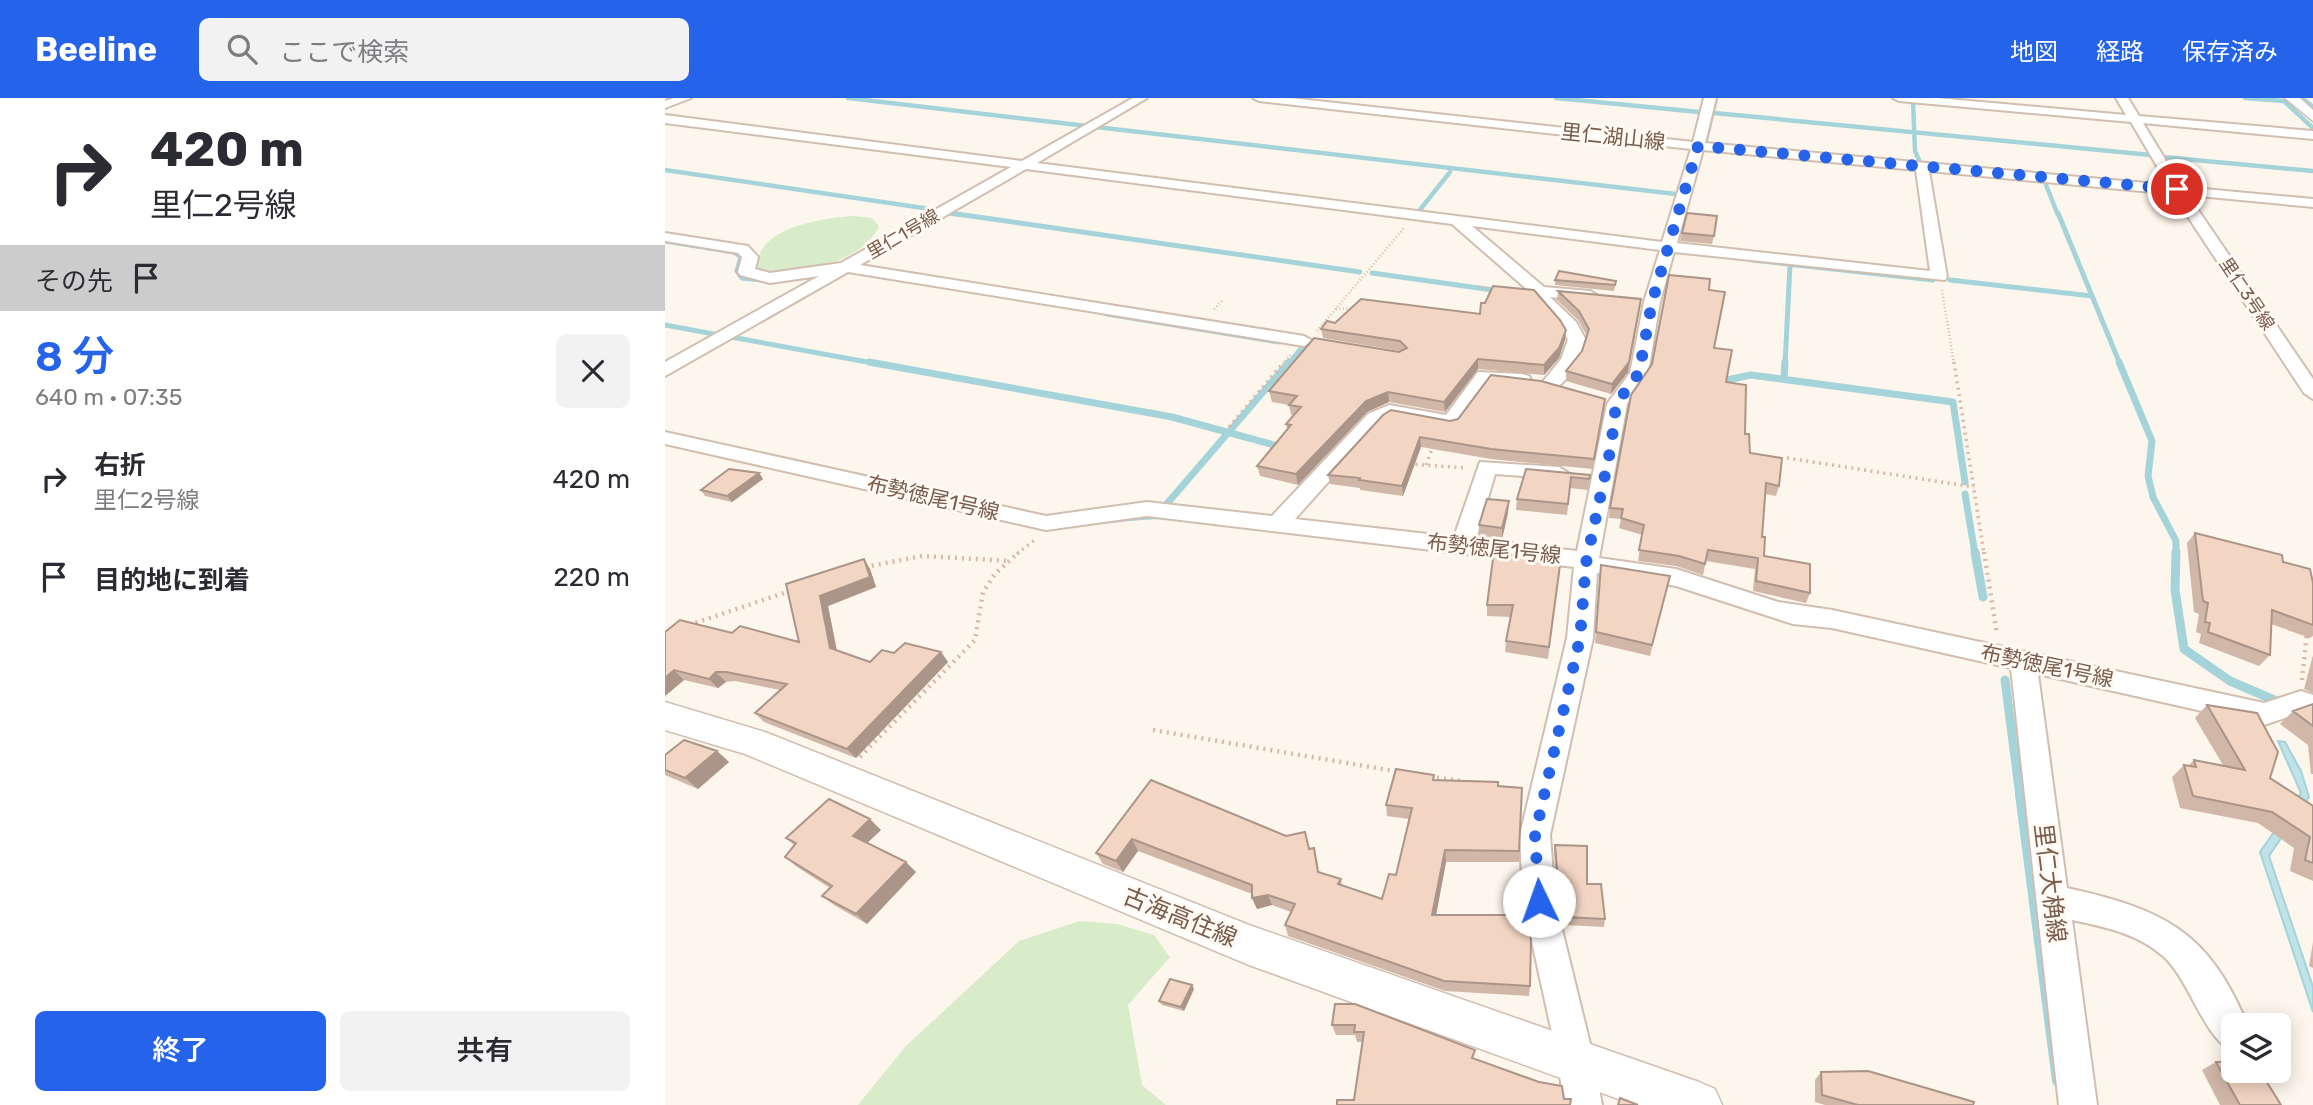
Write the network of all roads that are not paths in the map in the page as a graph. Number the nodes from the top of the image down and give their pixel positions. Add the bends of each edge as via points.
1 (685, 98) edge
2 (1141, 98) edge
3 (1259, 98) edge
4 (1710, 98) edge
5 (1899, 98) edge
6 (2122, 98) edge
7 (2292, 98) edge
8 (665, 105) edge
9 (2313, 117) edge
10 (665, 118) edge
11 (2134, 118) junction
12 (2313, 135) edge
13 (1698, 146) junction
14 (1024, 165) junction
15 (1921, 166) junction
16 (2179, 192) junction
17 (2313, 203) edge
18 (1455, 219) junction
19 (665, 237) edge
20 (1668, 247) junction
21 (845, 267) junction
22 (1539, 291) junction
23 (1602, 297) edge
24 (1304, 341) road end
25 (665, 370) edge
26 (1550, 384) junction
27 (1571, 390) edge
28 (2313, 393) edge
29 (1594, 397) edge
30 (1616, 404) junction
31 (665, 438) edge
32 (1603, 478) junction
33 (1276, 525) junction
34 (1463, 545) junction
35 (1586, 563) junction
36 (2011, 658) junction
37 (2309, 705) edge
38 (665, 716) edge
39 (2052, 900) junction
40 (2221, 1013) edge
41 (1576, 1060) junction
42 (1583, 1105) edge
43 (1699, 1105) edge
44 (2078, 1105) edge

1 - 8 street
2 - 14 street, 里仁1号線
3 - 13 street, 里仁湖山線
4 - 13 street
5 - 11 street
6 - 11 street, 里仁3号線
7 - 9 street
10 - 14 street
11 - 12 street
11 - 16 street, 里仁3号線
13 - 15 street
13 - 20 street, 里仁湖山線
14 - 18 street
14 - 21 street, 里仁1号線
15 - 16 street
15 - 20 street via 1939,277
16 - 17 street
16 - 28 street, 里仁3号線
18 - 20 street
18 - 22 street
19 - 21 street via 743,249 750,257 746,272 763,278
20 - 30 street, 里仁湖山線 via 1646,302 1639,373
21 - 24 street
21 - 25 street, 里仁1号線
22 - 23 street
22 - 26 street via 1577,340 1570,360
26 - 27 street
26 - 33 street via 1485,376 1448,421 1389,411 1375,418
29 - 30 street
30 - 32 street, 里仁湖山線
31 - 33 street, 布勢徳尾1号線 via 1051,522 1147,509
32 - 34 street via 1486,470
32 - 35 street, 里仁湖山線
33 - 34 street, 布勢徳尾1号線
34 - 35 street, 布勢徳尾1号線
35 - 36 street, 布勢徳尾1号線 via 1692,581 1779,612
35 - 41 street, 里仁湖山線 via 1580,638 1535,835 1539,901
36 - 37 street, 布勢徳尾1号線 via 2264,714 2301,702
36 - 39 street, 里仁大桷線
38 - 41 street, 古海高住線 via 754,742 1249,945
39 - 40 street via 2159,932 2188,958
39 - 44 street, 里仁大桷線
41 - 42 street, 里仁湖山線
41 - 43 street, 古海高住線

